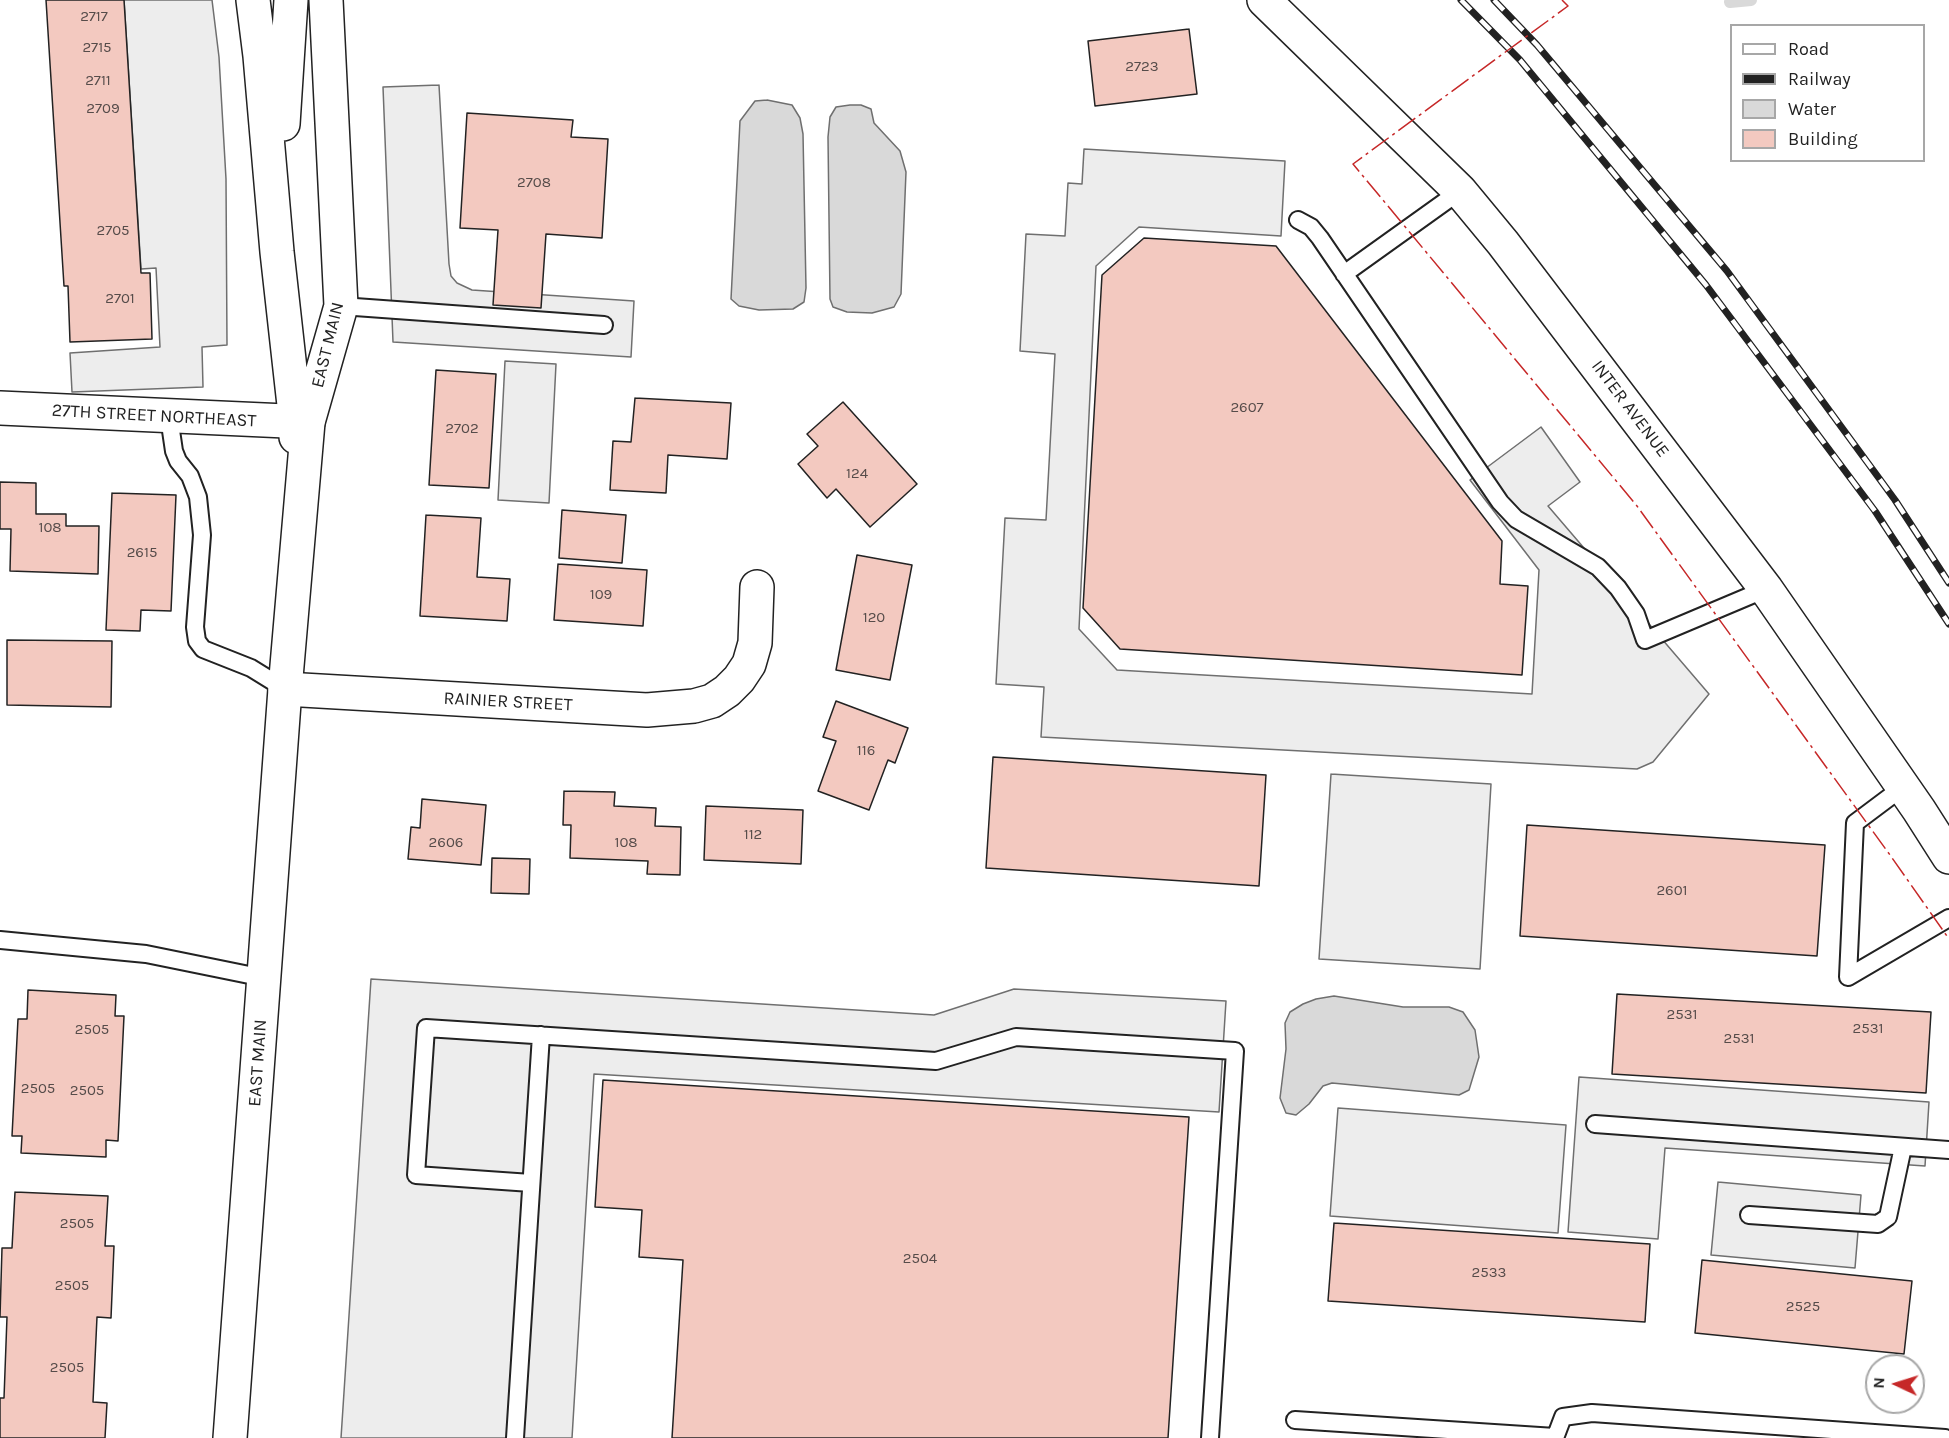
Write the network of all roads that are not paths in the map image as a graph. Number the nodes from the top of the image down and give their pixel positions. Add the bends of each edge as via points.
1 (253, 0) edge
2 (291, 0) edge
3 (326, 0) edge
4 (1264, 0) edge
5 (1460, 191) junction
6 (1298, 220) dead end
7 (277, 252) junction
8 (1344, 274) junction
9 (341, 306) junction
10 (604, 325) dead end
11 (0, 408) edge
12 (169, 417) junction
13 (302, 423) junction
14 (758, 587) dead end
15 (1766, 589) junction
16 (285, 688) junction
17 (1903, 787) junction
18 (1949, 857) edge
19 (1949, 918) edge
20 (0, 940) edge
21 (264, 978) junction
22 (541, 1035) junction
23 (1595, 1124) dead end
24 (1903, 1147) junction
25 (1949, 1150) edge
26 (531, 1183) junction
27 (1749, 1215) dead end
28 (1295, 1420) dead end
29 (230, 1438) edge
30 (515, 1438) edge
31 (1210, 1438) edge
32 (1555, 1438) edge
33 (1945, 1438) edge

1 - 7 main road, EAST MAIN
2 - 7 main road, EAST MAIN
3 - 9 main road, EAST MAIN
4 - 5 main road, INTER AVENUE
5 - 8 lane
5 - 15 main road, INTER AVENUE
6 - 8 lane via 1311,227
7 - 13 main road, EAST MAIN
8 - 15 lane via 1500,502 1515,519 1598,567 1636,614 1645,640
9 - 10 lane
9 - 13 main road, EAST MAIN
11 - 12 main road, 27TH STREET NORTHEAST
12 - 13 main road, 27TH STREET NORTHEAST
12 - 16 lane via 174,451 198,497 202,534 197,641 204,649 251,668
13 - 16 main road, EAST MAIN
14 - 16 main road, RAINIER STREET via 755,643 749,664 727,691 694,706 647,710
15 - 17 main road, INTER AVENUE
16 - 21 main road, EAST MAIN
17 - 18 main road, INTER AVENUE
17 - 19 lane via 1856,823 1848,977
20 - 21 lane via 146,954
21 - 29 main road, EAST MAIN
22 - 26 lane
22 - 26 lane via 426,1028 416,1175
22 - 31 lane via 936,1061 1016,1037 1235,1052
23 - 24 lane
24 - 25 lane
24 - 27 lane via 1888,1218 1878,1224
26 - 30 lane
28 - 32 lane
32 - 33 lane via 1563,1417 1592,1413

